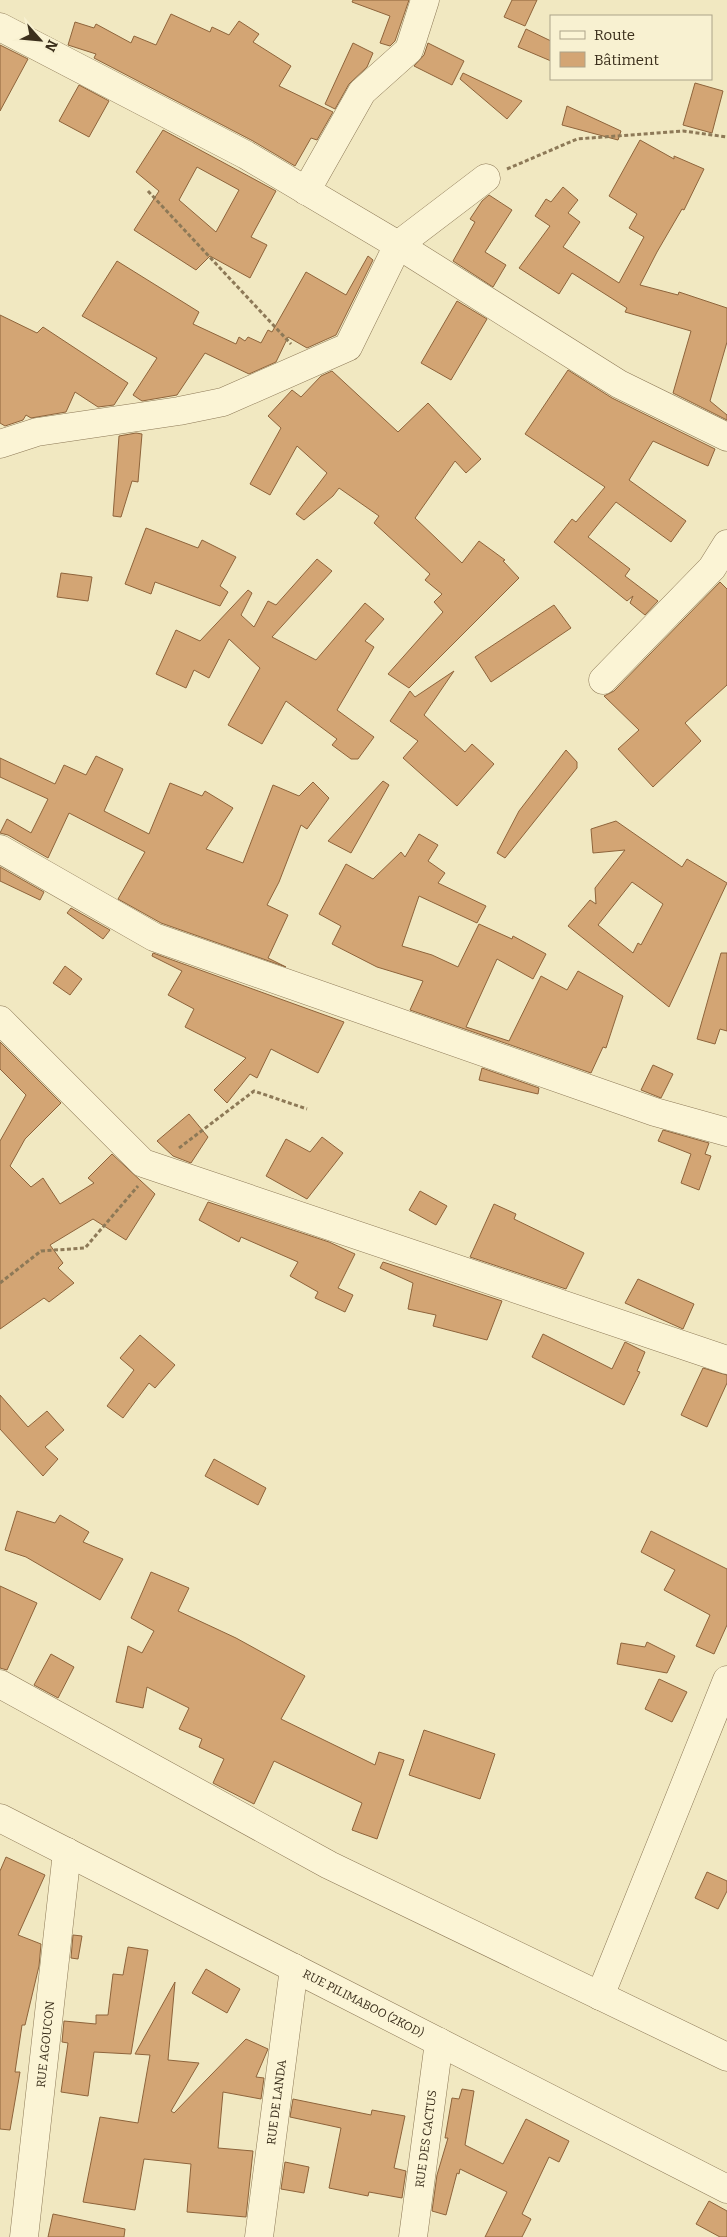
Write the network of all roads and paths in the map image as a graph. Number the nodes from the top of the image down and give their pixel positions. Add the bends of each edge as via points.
1 (425, 0) edge
2 (0, 27) edge
3 (727, 137) edge
4 (486, 178) joint
5 (148, 191) dead end
6 (306, 191) junction
7 (398, 245) junction
8 (310, 364) junction
9 (727, 437) edge
10 (0, 444) edge
11 (727, 544) edge
12 (604, 680) dead end
13 (0, 849) edge
14 (0, 1020) edge
15 (727, 1132) edge
16 (727, 1360) edge
17 (727, 1680) edge
18 (0, 1684) edge
19 (0, 1818) edge
20 (67, 1852) junction
21 (294, 1968) junction
22 (600, 1996) junction
23 (438, 2042) junction
24 (727, 2057) edge
25 (727, 2189) edge
26 (24, 2237) edge
27 (259, 2237) edge
28 (413, 2237) edge

1 - 6 street via 409,50 362,92
2 - 6 street via 246,155
3 - 4 path via 683,131 577,139
4 - 7 street
5 - 8 path
6 - 7 street
7 - 8 street via 348,347
7 - 9 street via 620,384
8 - 10 street via 223,402 37,432
11 - 12 street via 712,568
13 - 15 street via 154,938 655,1112
14 - 16 street via 143,1163
17 - 22 street
18 - 22 street via 329,1865
19 - 20 street, RUE PILIMABOO (2KOD)
20 - 21 street, RUE PILIMABOO (2KOD)
20 - 26 street, RUE AGOUCON
21 - 23 street, RUE PILIMABOO (2KOD)
21 - 27 street, RUE DE LANDA
22 - 24 street
23 - 25 street, RUE PILIMABOO (2KOD)
23 - 28 street, RUE DES CACTUS

